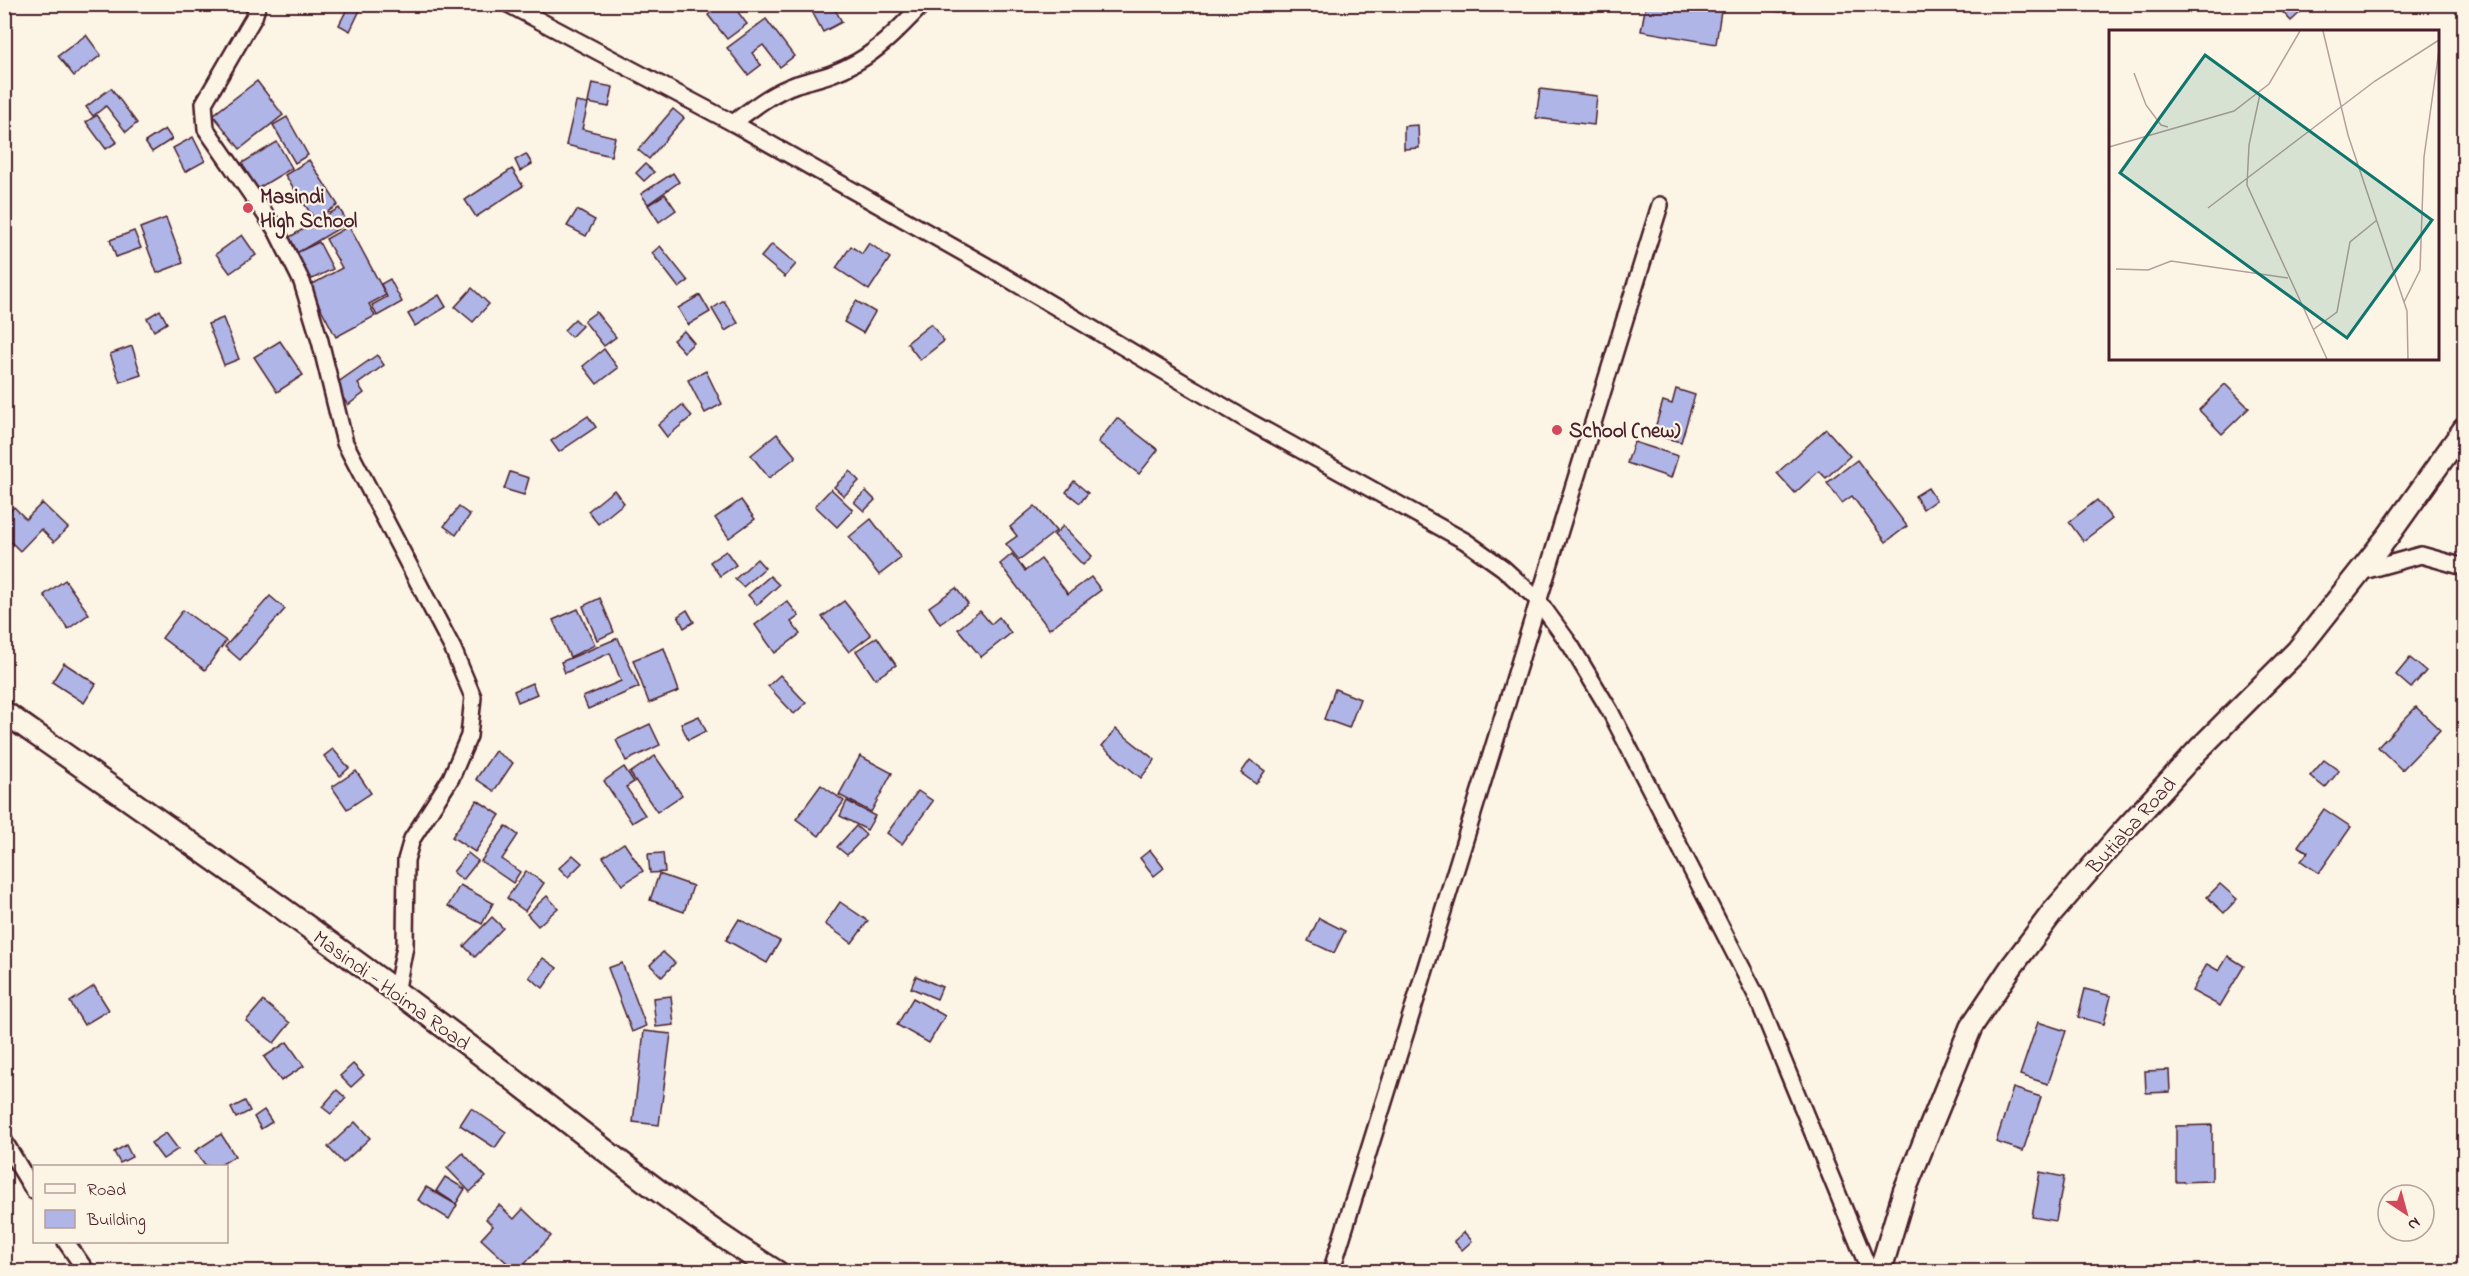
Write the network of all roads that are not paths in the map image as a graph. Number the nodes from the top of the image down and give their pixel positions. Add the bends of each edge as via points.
1 (258, 4) edge
2 (508, 4) edge
3 (923, 4) edge
4 (733, 123) junction
5 (1660, 205) dead end
6 (2464, 429) edge
7 (2464, 567) edge
8 (2360, 572) junction
9 (1537, 599) junction
10 (4, 712) edge
11 (396, 993) junction
12 (4, 1141) edge
13 (33, 1189) edge
14 (67, 1243) edge
15 (87, 1272) edge
16 (777, 1272) edge
17 (1330, 1272) edge
18 (1870, 1272) edge
19 (1880, 1272) edge

1 - 11 street via 255,17 204,103 206,129 276,230 302,282 345,443 453,649 473,697 469,736 456,768 412,839 406,860 405,946
2 - 4 street
3 - 4 street via 882,46 858,62 766,99
4 - 9 street via 1250,422 1465,541
5 - 9 street
6 - 8 main road, Butiaba Road
7 - 8 street via 2421,555
8 - 19 main road, Butiaba Road via 2297,651 2119,836 2012,966 1971,1027 1904,1192
9 - 17 street via 1431,956
9 - 18 street via 1610,711 1752,987
10 - 11 main road, Masindi - Hoima Road
11 - 16 main road, Masindi - Hoima Road via 472,1047 614,1159
12 - 13 street
14 - 15 street

